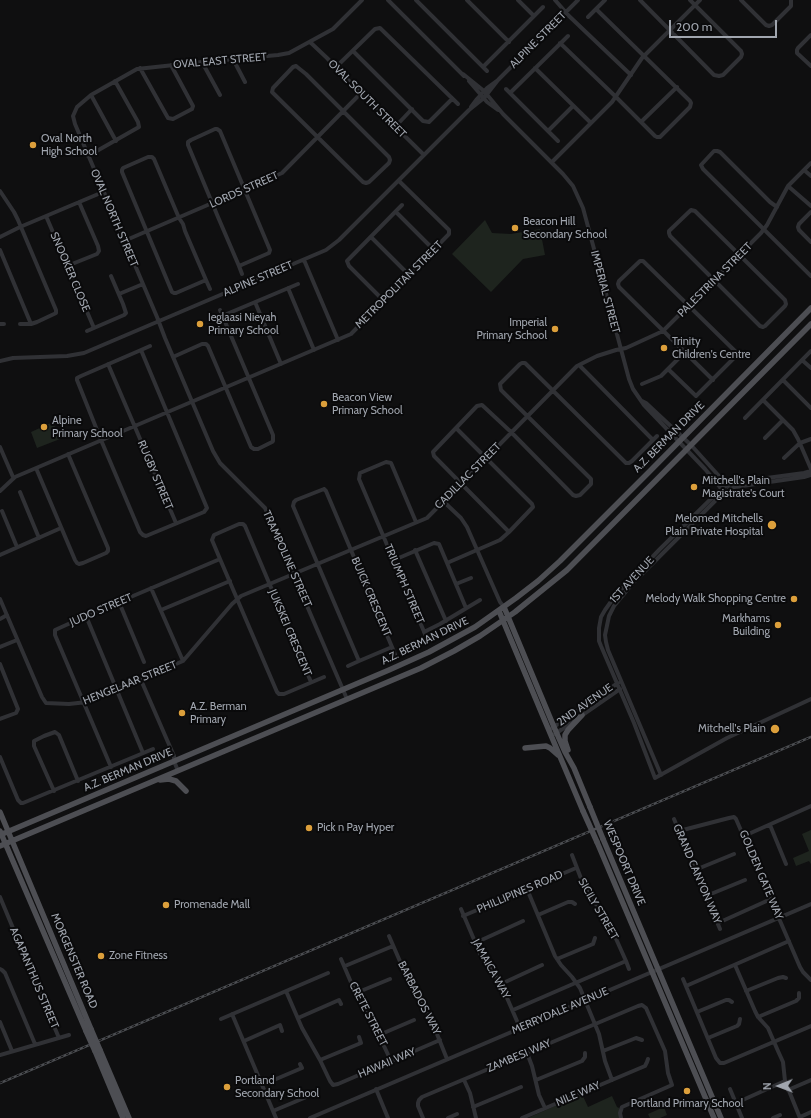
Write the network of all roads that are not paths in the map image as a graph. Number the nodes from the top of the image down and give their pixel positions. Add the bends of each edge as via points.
1 (362, 0) edge
2 (388, 0) edge
3 (416, 0) edge
4 (467, 0) edge
5 (518, 0) edge
6 (555, 0) edge
7 (578, 0) edge
8 (605, 0) edge
9 (640, 0) edge
10 (690, 0) edge
11 (700, 0) edge
12 (741, 0) edge
13 (791, 0) edge
14 (696, 5) junction
15 (543, 7) dead end
16 (596, 9) junction
17 (566, 12) junction
18 (534, 16) junction
19 (588, 17) dead end
20 (670, 31) junction
21 (811, 35) edge
22 (568, 36) dead end
23 (310, 42) junction
24 (509, 42) junction
25 (560, 43) junction
26 (352, 51) junction
27 (644, 56) junction
28 (233, 59) junction
29 (202, 62) junction
30 (171, 65) junction
31 (811, 66) edge
32 (336, 67) junction
33 (483, 67) junction
34 (140, 68) junction
35 (535, 68) junction
36 (487, 71) dead end
37 (631, 76) junction
38 (115, 81) junction
39 (245, 82) dead end
40 (677, 87) junction
41 (506, 89) dead end
42 (361, 93) junction
43 (510, 93) junction
44 (91, 95) junction
45 (220, 95) dead end
46 (484, 95) junction
47 (616, 97) junction
48 (452, 99) junction
49 (458, 104) dead end
50 (573, 106) junction
51 (412, 109) junction
52 (343, 112) junction
53 (74, 113) joint
54 (641, 122) junction
55 (591, 123) junction
56 (395, 127) junction
57 (548, 131) junction
58 (317, 137) junction
59 (116, 141) junction
60 (558, 141) dead end
61 (424, 155) junction
62 (88, 156) junction
63 (552, 162) junction
64 (811, 163) edge
65 (804, 170) junction
66 (811, 176) edge
67 (399, 181) junction
68 (788, 186) junction
69 (245, 190) junction
70 (0, 191) edge
71 (103, 192) junction
72 (79, 202) junction
73 (212, 204) junction
74 (402, 205) dead end
75 (811, 206) edge
76 (777, 207) junction
77 (396, 212) junction
78 (811, 212) edge
79 (46, 216) junction
80 (179, 218) junction
81 (20, 227) junction
82 (764, 230) junction
83 (146, 232) junction
84 (0, 237) edge
85 (371, 237) junction
86 (124, 241) junction
87 (811, 242) edge
88 (0, 250) edge
89 (434, 250) junction
90 (740, 255) junction
91 (304, 260) junction
92 (68, 266) junction
93 (239, 266) junction
94 (242, 274) dead end
95 (409, 275) junction
96 (111, 276) dead end
97 (811, 276) edge
98 (206, 280) junction
99 (714, 281) junction
100 (142, 284) junction
101 (298, 284) dead end
102 (288, 288) junction
103 (210, 289) dead end
104 (119, 294) junction
105 (384, 301) junction
106 (255, 302) junction
107 (689, 306) junction
108 (811, 308) edge
109 (220, 310) dead end
110 (222, 316) junction
111 (158, 322) junction
112 (20, 324) dead end
113 (31, 324) junction
114 (811, 324) edge
115 (94, 328) junction
116 (87, 331) dead end
117 (663, 332) junction
118 (338, 340) junction
119 (150, 346) dead end
120 (621, 349) junction
121 (141, 350) junction
122 (314, 350) junction
123 (811, 351) edge
124 (685, 352) junction
125 (173, 357) junction
126 (802, 360) junction
127 (0, 361) edge
128 (108, 364) junction
129 (281, 364) junction
130 (580, 365) junction
131 (811, 368) edge
132 (668, 369) junction
133 (248, 378) junction
134 (713, 380) junction
135 (783, 380) junction
136 (642, 384) dead end
137 (226, 387) junction
138 (553, 390) junction
139 (763, 400) junction
140 (192, 402) junction
141 (811, 408) edge
142 (167, 412) junction
143 (528, 416) junction
144 (745, 418) dead end
145 (783, 420) junction
146 (134, 426) junction
147 (456, 428) junction
148 (511, 432) junction
149 (657, 436) dead end
150 (765, 438) dead end
151 (811, 439) edge
152 (101, 440) junction
153 (653, 440) junction
154 (681, 440) junction
155 (800, 443) junction
156 (0, 447) edge
157 (689, 448) junction
158 (68, 454) junction
159 (486, 458) junction
160 (784, 458) dead end
161 (36, 468) junction
162 (811, 470) edge
163 (811, 475) edge
164 (13, 478) junction
165 (460, 484) junction
166 (729, 487) junction
167 (0, 490) edge
168 (723, 490) junction
169 (20, 492) dead end
170 (443, 501) junction
171 (2, 511) dead end
172 (416, 522) junction
173 (176, 523) junction
174 (61, 528) junction
175 (509, 532) junction
176 (384, 536) junction
177 (39, 538) junction
178 (17, 547) junction
179 (351, 550) junction
180 (415, 550) junction
181 (477, 550) junction
182 (0, 554) edge
183 (220, 559) junction
184 (394, 560) junction
185 (447, 563) junction
186 (318, 564) junction
187 (294, 574) junction
188 (471, 578) dead end
189 (230, 581) junction
190 (270, 584) junction
191 (456, 584) junction
192 (151, 588) junction
193 (0, 599) edge
194 (237, 599) junction
195 (480, 600) dead end
196 (119, 602) junction
197 (466, 608) junction
198 (502, 609) junction
199 (161, 610) junction
200 (7, 615) junction
201 (86, 616) junction
202 (508, 617) junction
203 (0, 618) edge
204 (446, 621) junction
205 (503, 621) junction
206 (606, 629) junction
207 (599, 630) junction
208 (424, 632) junction
209 (17, 640) junction
210 (428, 641) dead end
211 (0, 647) edge
212 (392, 647) junction
213 (396, 657) dead end
214 (183, 661) junction
215 (359, 661) junction
216 (144, 662) dead end
217 (0, 664) edge
218 (348, 666) dead end
219 (324, 677) dead end
220 (140, 680) junction
221 (622, 681) junction
222 (311, 682) junction
223 (616, 684) junction
224 (624, 687) junction
225 (343, 689) junction
226 (117, 690) junction
227 (619, 690) junction
228 (347, 699) junction
229 (811, 699) edge
230 (83, 703) junction
231 (582, 715) junction
232 (0, 719) edge
233 (553, 730) junction
234 (526, 748) dead end
235 (153, 749) dead end
236 (144, 753) junction
237 (0, 757) edge
238 (560, 757) junction
239 (175, 759) junction
240 (111, 767) junction
241 (574, 768) junction
242 (180, 770) junction
243 (661, 775) junction
244 (156, 780) junction
245 (78, 781) junction
246 (54, 791) junction
247 (186, 791) dead end
248 (811, 806) edge
249 (0, 812) edge
250 (674, 819) dead end
251 (770, 825) junction
252 (8, 831) junction
253 (679, 831) junction
254 (0, 833) edge
255 (744, 836) junction
256 (12, 841) junction
257 (3, 845) edge
258 (734, 854) dead end
259 (572, 856) dead end
260 (786, 864) dead end
261 (576, 868) junction
262 (695, 870) junction
263 (745, 880) dead end
264 (527, 889) junction
265 (706, 896) junction
266 (0, 897) edge
267 (771, 899) junction
268 (575, 904) dead end
269 (811, 904) edge
270 (461, 910) dead end
271 (538, 915) junction
272 (463, 916) junction
273 (779, 918) junction
274 (523, 921) dead end
275 (718, 923) junction
276 (720, 929) dead end
277 (389, 936) dead end
278 (595, 938) dead end
279 (789, 941) junction
280 (475, 943) junction
281 (393, 946) junction
282 (341, 959) dead end
283 (557, 959) junction
284 (626, 961) junction
285 (542, 965) dead end
286 (735, 965) junction
287 (345, 966) junction
288 (629, 969) dead end
289 (0, 970) edge
290 (659, 970) junction
291 (328, 973) dead end
292 (652, 973) junction
293 (786, 978) dead end
294 (390, 979) dead end
295 (683, 979) dead end
296 (811, 980) edge
297 (577, 982) junction
298 (501, 984) junction
299 (686, 986) junction
300 (286, 991) junction
301 (746, 991) junction
302 (356, 993) junction
303 (799, 993) dead end
304 (585, 1001) junction
305 (732, 1002) dead end
306 (340, 1004) dead end
307 (513, 1010) junction
308 (697, 1012) junction
309 (232, 1014) junction
310 (758, 1017) junction
311 (298, 1018) junction
312 (221, 1019) dead end
313 (740, 1019) dead end
314 (414, 1020) dead end
315 (0, 1022) edge
316 (595, 1024) junction
317 (811, 1026) edge
318 (520, 1028) junction
319 (89, 1030) junction
320 (282, 1030) dead end
321 (69, 1035) dead end
322 (379, 1035) junction
323 (359, 1037) dead end
324 (59, 1038) junction
325 (708, 1038) junction
326 (440, 1040) junction
327 (642, 1040) dead end
328 (244, 1041) junction
329 (774, 1041) junction
330 (35, 1044) junction
331 (12, 1051) junction
332 (98, 1051) junction
333 (603, 1051) junction
334 (527, 1053) junction
335 (585, 1054) dead end
336 (0, 1055) edge
337 (448, 1059) junction
338 (648, 1059) dead end
339 (320, 1060) junction
340 (391, 1061) junction
341 (300, 1064) dead end
342 (464, 1080) junction
343 (536, 1080) junction
344 (612, 1080) junction
345 (811, 1080) edge
346 (785, 1082) junction
347 (262, 1085) junction
348 (521, 1087) dead end
349 (376, 1089) junction
350 (730, 1089) dead end
351 (788, 1090) junction
352 (316, 1093) dead end
353 (736, 1103) junction
354 (473, 1107) junction
355 (544, 1108) junction
356 (273, 1111) junction
357 (811, 1112) edge
358 (457, 1114) dead end
359 (780, 1115) dead end
360 (800, 1117) edge
361 (123, 1118) edge
362 (129, 1118) edge
363 (276, 1118) edge
364 (310, 1118) edge
365 (388, 1118) edge
366 (423, 1118) edge
367 (448, 1118) edge
368 (476, 1118) edge
369 (522, 1118) edge
370 (621, 1118) edge
371 (714, 1118) edge
372 (721, 1118) edge
373 (742, 1118) edge
374 (773, 1118) edge

1 - 23 street, OVAL EAST STREET via 335,27
2 - 46 street, IMPERIAL STREET
3 - 33 street
4 - 24 street
5 - 18 street
6 - 17 street
7 - 17 street, ALPINE STREET
8 - 16 street
9 - 20 street
10 - 14 street
11 - 14 street
12 - 13 street via 769,26 791,6
14 - 20 street
14 - 20 street via 741,50 741,57 723,75 714,75
15 - 18 street
16 - 19 street
16 - 27 street
17 - 37 street
17 - 46 street, ALPINE STREET
18 - 24 street
20 - 27 street
21 - 31 street via 797,50
22 - 25 street
23 - 28 street, OVAL EAST STREET via 287,54
23 - 32 street, OVAL SOUTH STREET
24 - 33 street
25 - 35 street
25 - 47 street
26 - 32 street
26 - 48 street via 375,29 381,28
26 - 51 street
27 - 37 street
27 - 40 street
28 - 29 street, OVAL EAST STREET
28 - 39 street
29 - 30 street, OVAL EAST STREET
29 - 45 street
30 - 34 street, OVAL EAST STREET
30 - 34 street via 193,106 173,120 168,118
32 - 42 street, OVAL SOUTH STREET
33 - 36 street
34 - 38 street, OVAL EAST STREET
35 - 43 street
35 - 50 street
37 - 47 street
38 - 44 street, OVAL EAST STREET
38 - 59 street via 139,125 138,129
40 - 54 street
40 - 54 street via 691,105 660,137 655,136
41 - 43 street
42 - 52 street, LORDS STREET
42 - 56 street, OVAL SOUTH STREET
43 - 57 street
44 - 53 street, OVAL EAST STREET via 78,105
44 - 59 street
46 - 61 street, ALPINE STREET
46 - 63 street, IMPERIAL STREET
47 - 54 street
47 - 55 street
48 - 49 street
48 - 51 street via 429,122 423,121
50 - 55 street
50 - 57 street
51 - 56 street
52 - 58 street, LORDS STREET
52 - 58 street via 298,67 294,66 272,91
52 - 58 street via 389,157 389,162 369,182 363,182
53 - 62 street, OVAL NORTH STREET via 74,122
55 - 63 street
56 - 61 street, OVAL SOUTH STREET
57 - 60 street
58 - 69 street, LORDS STREET via 282,173
59 - 62 street
61 - 67 street, ALPINE STREET
62 - 71 street, OVAL NORTH STREET
63 - 120 street, IMPERIAL STREET via 567,178 580,202
64 - 65 street, PALESTRINA STREET
65 - 66 street
65 - 68 street, PALESTRINA STREET
67 - 89 street, METROPOLITAN STREET via 449,231 448,236
67 - 91 street, ALPINE STREET via 336,242
68 - 75 street
68 - 76 street, PALESTRINA STREET
69 - 73 street, LORDS STREET
69 - 73 street via 220,131 215,129 188,142
69 - 93 street via 270,250 269,253
70 - 81 street via 14,212
71 - 72 street
71 - 86 street, OVAL NORTH STREET
72 - 79 street
72 - 92 street via 99,251
73 - 80 street, LORDS STREET
73 - 93 street
74 - 77 street
76 - 82 street, PALESTRINA STREET
76 - 82 street via 720,152 714,151 701,165
77 - 85 street
77 - 89 street
78 - 87 street via 798,227
79 - 81 street
79 - 92 street, SNOOKER CLOSE
80 - 83 street, LORDS STREET
80 - 83 street via 154,159 148,157 123,168 122,171
80 - 98 street
81 - 84 street
81 - 113 street via 56,310 56,313
82 - 90 street, PALESTRINA STREET
82 - 97 street
83 - 86 street, LORDS STREET
83 - 98 street via 173,293
85 - 95 street
85 - 105 street via 347,263
86 - 100 street, OVAL NORTH STREET
88 - 113 street
89 - 95 street, METROPOLITAN STREET
90 - 99 street, PALESTRINA STREET
90 - 99 street via 695,211 691,210 669,231 670,236
90 - 99 street via 786,302 764,327
91 - 111 street, ALPINE STREET
91 - 118 street
92 - 115 street, SNOOKER CLOSE
93 - 94 street
95 - 105 street, METROPOLITAN STREET
96 - 104 street
98 - 103 street
99 - 107 street, PALESTRINA STREET
100 - 104 street
100 - 111 street, OVAL NORTH STREET
101 - 102 street
102 - 106 street
102 - 122 street
104 - 115 street via 125,314
105 - 118 street, METROPOLITAN STREET via 351,334
106 - 110 street
106 - 129 street
107 - 117 street, PALESTRINA STREET
107 - 117 street via 643,260 619,281 619,287
107 - 134 street via 738,354
108 - 154 main road, A.Z. BERMAN DRIVE
109 - 110 street
110 - 133 street
111 - 125 street, TRAMPOLINE STREET
111 - 127 street, ALPINE STREET via 80,354 17,357
112 - 113 street
114 - 157 main road, A.Z. BERMAN DRIVE
115 - 116 street
117 - 120 street, PALESTRINA STREET
117 - 124 street
118 - 122 street, METROPOLITAN STREET
119 - 121 street
120 - 130 street, CADILLAC STREET via 597,356
120 - 154 street, IMPERIAL STREET via 631,385 644,405
121 - 128 street
121 - 142 street
122 - 129 street, METROPOLITAN STREET
123 - 126 street
124 - 132 street
124 - 134 street
125 - 137 street via 206,344
125 - 140 street, TRAMPOLINE STREET
126 - 131 street
126 - 135 street
128 - 146 street, RUGBY STREET
128 - 152 street via 77,378
129 - 133 street, METROPOLITAN STREET
130 - 138 street, CADILLAC STREET
130 - 153 street
132 - 134 street via 696,396
132 - 136 street via 659,378
133 - 137 street, METROPOLITAN STREET
133 - 137 street via 274,438 272,442 258,449 251,447
135 - 139 street
135 - 141 street
137 - 140 street, METROPOLITAN STREET
138 - 143 street, CADILLAC STREET
138 - 143 street via 524,363 502,382 501,390
138 - 153 street via 626,463 632,461
139 - 144 street
139 - 145 street
140 - 142 street
140 - 187 street, TRAMPOLINE STREET via 215,455 266,508
142 - 146 street
142 - 173 street via 208,508
143 - 148 street, CADILLAC STREET
143 - 148 street via 591,479 591,484 580,495 573,495
145 - 150 street
145 - 155 street via 793,430
146 - 152 street
146 - 173 street, RUGBY STREET
147 - 148 street via 477,406 482,405
147 - 159 street
147 - 165 street via 433,454
148 - 159 street, CADILLAC STREET
149 - 153 street
151 - 155 street
152 - 158 street
152 - 173 street via 140,532 146,536
154 - 157 street, IMPERIAL STREET
154 - 198 main road, A.Z. BERMAN DRIVE via 560,561
155 - 160 street
155 - 162 street
156 - 164 street
157 - 166 street
157 - 168 street
157 - 202 main road, A.Z. BERMAN DRIVE via 567,570
158 - 161 street
158 - 174 street via 108,551 77,563
159 - 165 street, CADILLAC STREET
159 - 175 street via 533,506
161 - 164 street
161 - 174 street
162 - 166 street, 1ST AVENUE via 737,482
163 - 166 street, 1ST AVENUE
164 - 167 street
165 - 170 street, CADILLAC STREET
165 - 175 street
166 - 168 street, 1ST AVENUE
168 - 206 street, 1ST AVENUE via 631,585 611,611
168 - 207 street, 1ST AVENUE via 660,549 614,598 601,617
169 - 177 street
170 - 172 street, CADILLAC STREET via 427,518
170 - 181 street via 464,522
171 - 178 street
172 - 176 street, CADILLAC STREET
172 - 176 street, TRIUMPH STREET via 391,463 386,462 362,472 359,479
174 - 177 street
175 - 181 street via 497,542
176 - 179 street, CADILLAC STREET
176 - 184 street, TRIUMPH STREET
177 - 178 street
178 - 182 street
179 - 186 street, CADILLAC STREET
179 - 186 street, BUICK CRESCENT via 325,490 296,500 293,506
179 - 212 street, BUICK CRESCENT
180 - 184 street
180 - 185 street via 437,543
180 - 204 street
181 - 185 street
181 - 198 street
183 - 189 street
183 - 190 street, JUKSKEI CRESCENT via 212,540 214,535 243,524
183 - 192 street, JUDO STREET
184 - 208 street, TRIUMPH STREET
185 - 191 street
186 - 187 street, CADILLAC STREET
186 - 215 street
187 - 190 street, HENGELAAR STREET
187 - 225 street, TRAMPOLINE STREET
188 - 191 street
189 - 194 street
189 - 199 street
190 - 194 street, HENGELAAR STREET
190 - 222 street, JUKSKEI CRESCENT
191 - 197 street
192 - 196 street, JUDO STREET
192 - 199 street
193 - 200 street, HENGELAAR STREET
194 - 214 street, HENGELAAR STREET
194 - 222 street, JUKSKEI CRESCENT via 277,692 284,694
195 - 197 street, TRIUMPH STREET
196 - 201 street, JUDO STREET
196 - 216 street
197 - 204 street, TRIUMPH STREET
198 - 202 main road, WESPOORT DRIVE
198 - 205 main road, WESPOORT DRIVE
198 - 225 main road, A.Z. BERMAN DRIVE via 464,634 429,652
199 - 214 street
200 - 203 street
200 - 209 street, HENGELAAR STREET
201 - 226 street
201 - 230 street, JUDO STREET via 57,629 54,633
202 - 205 main road, A.Z. BERMAN DRIVE
202 - 233 main road, WESPOORT DRIVE
204 - 208 street, TRIUMPH STREET
205 - 228 main road, A.Z. BERMAN DRIVE via 435,661
205 - 233 main road, WESPOORT DRIVE
206 - 207 street
206 - 221 street, 1ST AVENUE via 606,642
207 - 223 street, 1ST AVENUE via 599,641
208 - 210 street, TRIUMPH STREET
209 - 211 street
209 - 230 street, HENGELAAR STREET via 46,703
212 - 213 street
212 - 215 street, BUICK CRESCENT
214 - 220 street, HENGELAAR STREET
215 - 218 street, BUICK CRESCENT
217 - 232 street via 18,709 16,713
219 - 222 street, JUKSKEI CRESCENT
220 - 226 street, HENGELAAR STREET
220 - 239 street
221 - 223 street, 2ND AVENUE
221 - 224 street, 1ST AVENUE
223 - 227 street, 1ST AVENUE
223 - 233 street, 2ND AVENUE
224 - 227 street, 2ND AVENUE
224 - 243 street, 1ST AVENUE
225 - 228 street, TRAMPOLINE STREET
225 - 239 main road, A.Z. BERMAN DRIVE
226 - 230 street, HENGELAAR STREET
226 - 236 street
227 - 231 street, 2ND AVENUE
227 - 243 street, 1ST AVENUE via 655,778
228 - 242 main road, A.Z. BERMAN DRIVE
229 - 243 street via 727,738
230 - 240 street
231 - 233 street, 2ND AVENUE
231 - 241 main road via 568,730 565,738
233 - 238 main road, WESPOORT DRIVE via 551,736
233 - 241 main road, WESPOORT DRIVE
234 - 238 main road via 546,746
235 - 236 street
236 - 240 street
237 - 246 street via 21,803
238 - 292 main road, WESPOORT DRIVE, bridge
239 - 242 street
239 - 252 main road, A.Z. BERMAN DRIVE
240 - 245 street
241 - 290 main road, WESPOORT DRIVE, bridge
242 - 244 main road, A.Z. BERMAN DRIVE
244 - 247 main road via 176,781
244 - 256 main road, A.Z. BERMAN DRIVE
245 - 246 street
245 - 246 street via 59,735 55,732 44,736 34,741 34,746
248 - 251 street
249 - 252 main road, MORGENSTER ROAD
250 - 253 street, GRAND CANYON WAY
251 - 255 street
251 - 260 street
252 - 254 main road, A.Z. BERMAN DRIVE
252 - 256 main road, MORGENSTER ROAD
253 - 255 street, GOLDEN GATE WAY via 732,817 736,819
253 - 262 street, GRAND CANYON WAY
254 - 257 main road, MORGENSTER ROAD
255 - 267 street, GOLDEN GATE WAY
256 - 257 main road, A.Z. BERMAN DRIVE
256 - 319 main road, MORGENSTER ROAD
257 - 319 main road, MORGENSTER ROAD
258 - 262 street
259 - 261 street, SICILY STREET
261 - 264 street, PHILLIPINES ROAD
261 - 284 street, SICILY STREET via 613,932
262 - 265 street, GRAND CANYON WAY
263 - 265 street
264 - 271 street
264 - 272 street, PHILLIPINES ROAD
265 - 275 street, GRAND CANYON WAY
266 - 324 street, AGAPANTHUS STREET
267 - 273 street, GOLDEN GATE WAY
267 - 275 street
268 - 271 street via 568,902
269 - 273 street, MERRYDALE AVENUE
270 - 272 street, JAMAICA WAY
271 - 283 street
272 - 280 street, JAMAICA WAY
273 - 279 street, GOLDEN GATE WAY
273 - 290 street, MERRYDALE AVENUE
274 - 280 street
275 - 276 street, GRAND CANYON WAY
277 - 281 street, BARBADOS WAY
278 - 283 street via 593,944
279 - 286 street
279 - 296 street, GOLDEN GATE WAY via 801,970
280 - 298 street, JAMAICA WAY
281 - 287 street
281 - 326 street, BARBADOS WAY via 412,989 429,1015
282 - 287 street, CRETE STREET
283 - 297 street
284 - 288 street, SICILY STREET
284 - 297 street
285 - 298 street
286 - 299 street
286 - 301 street
287 - 302 street, CRETE STREET
289 - 330 street via 5,972
290 - 292 street, MERRYDALE AVENUE
290 - 372 main road, WESPOORT DRIVE
291 - 300 street
292 - 304 street, MERRYDALE AVENUE
292 - 371 main road, WESPOORT DRIVE
293 - 301 street via 778,978
294 - 302 street
295 - 299 street
297 - 304 street
297 - 307 street
298 - 307 street, JAMAICA WAY
299 - 308 street
300 - 309 street
300 - 311 street
301 - 310 street
302 - 322 street, CRETE STREET
303 - 310 street via 796,1001
304 - 316 street
304 - 318 street, MERRYDALE AVENUE
305 - 308 street via 726,1000
306 - 311 street via 339,1000
307 - 318 street, JAMAICA WAY
308 - 325 street
309 - 312 street
309 - 328 street
310 - 329 street via 768,1028
311 - 339 street
313 - 325 street via 737,1026
314 - 322 street
315 - 331 street
316 - 333 street
316 - 334 street, ZAMBESI WAY
316 - 370 street, ZAMBESI WAY via 638,1006 644,1006 664,1051 672,1085 622,1107
317 - 329 street
318 - 337 street, MERRYDALE AVENUE
319 - 332 main road, MORGENSTER ROAD, bridge
320 - 328 street via 280,1025
321 - 324 street
322 - 340 street, CRETE STREET
323 - 339 street via 361,1043
324 - 330 street
325 - 329 street via 720,1063
326 - 337 street, BARBADOS WAY
326 - 340 street, HAWAII WAY
327 - 333 street via 636,1038
328 - 347 street
329 - 346 street via 783,1062
330 - 331 street
331 - 336 street
332 - 361 main road, MORGENSTER ROAD
332 - 362 main road, MORGENSTER ROAD
333 - 344 street
334 - 342 street, ZAMBESI WAY
334 - 343 street
335 - 343 street via 582,1061
337 - 349 street, MERRYDALE AVENUE
338 - 344 street, NILE WAY via 644,1066
339 - 340 street, HAWAII WAY via 333,1085
341 - 347 street via 302,1068
342 - 354 street
342 - 366 street, ZAMBESI WAY via 419,1100 418,1106
343 - 355 street
344 - 355 street, NILE WAY
345 - 351 street
346 - 351 street
346 - 353 street
347 - 356 street
348 - 354 street
349 - 364 street, MERRYDALE AVENUE
349 - 365 street
350 - 353 street
351 - 360 street
352 - 356 street
353 - 373 street
354 - 368 street
355 - 369 street, NILE WAY
356 - 363 street
357 - 360 street
358 - 367 street
359 - 374 street

